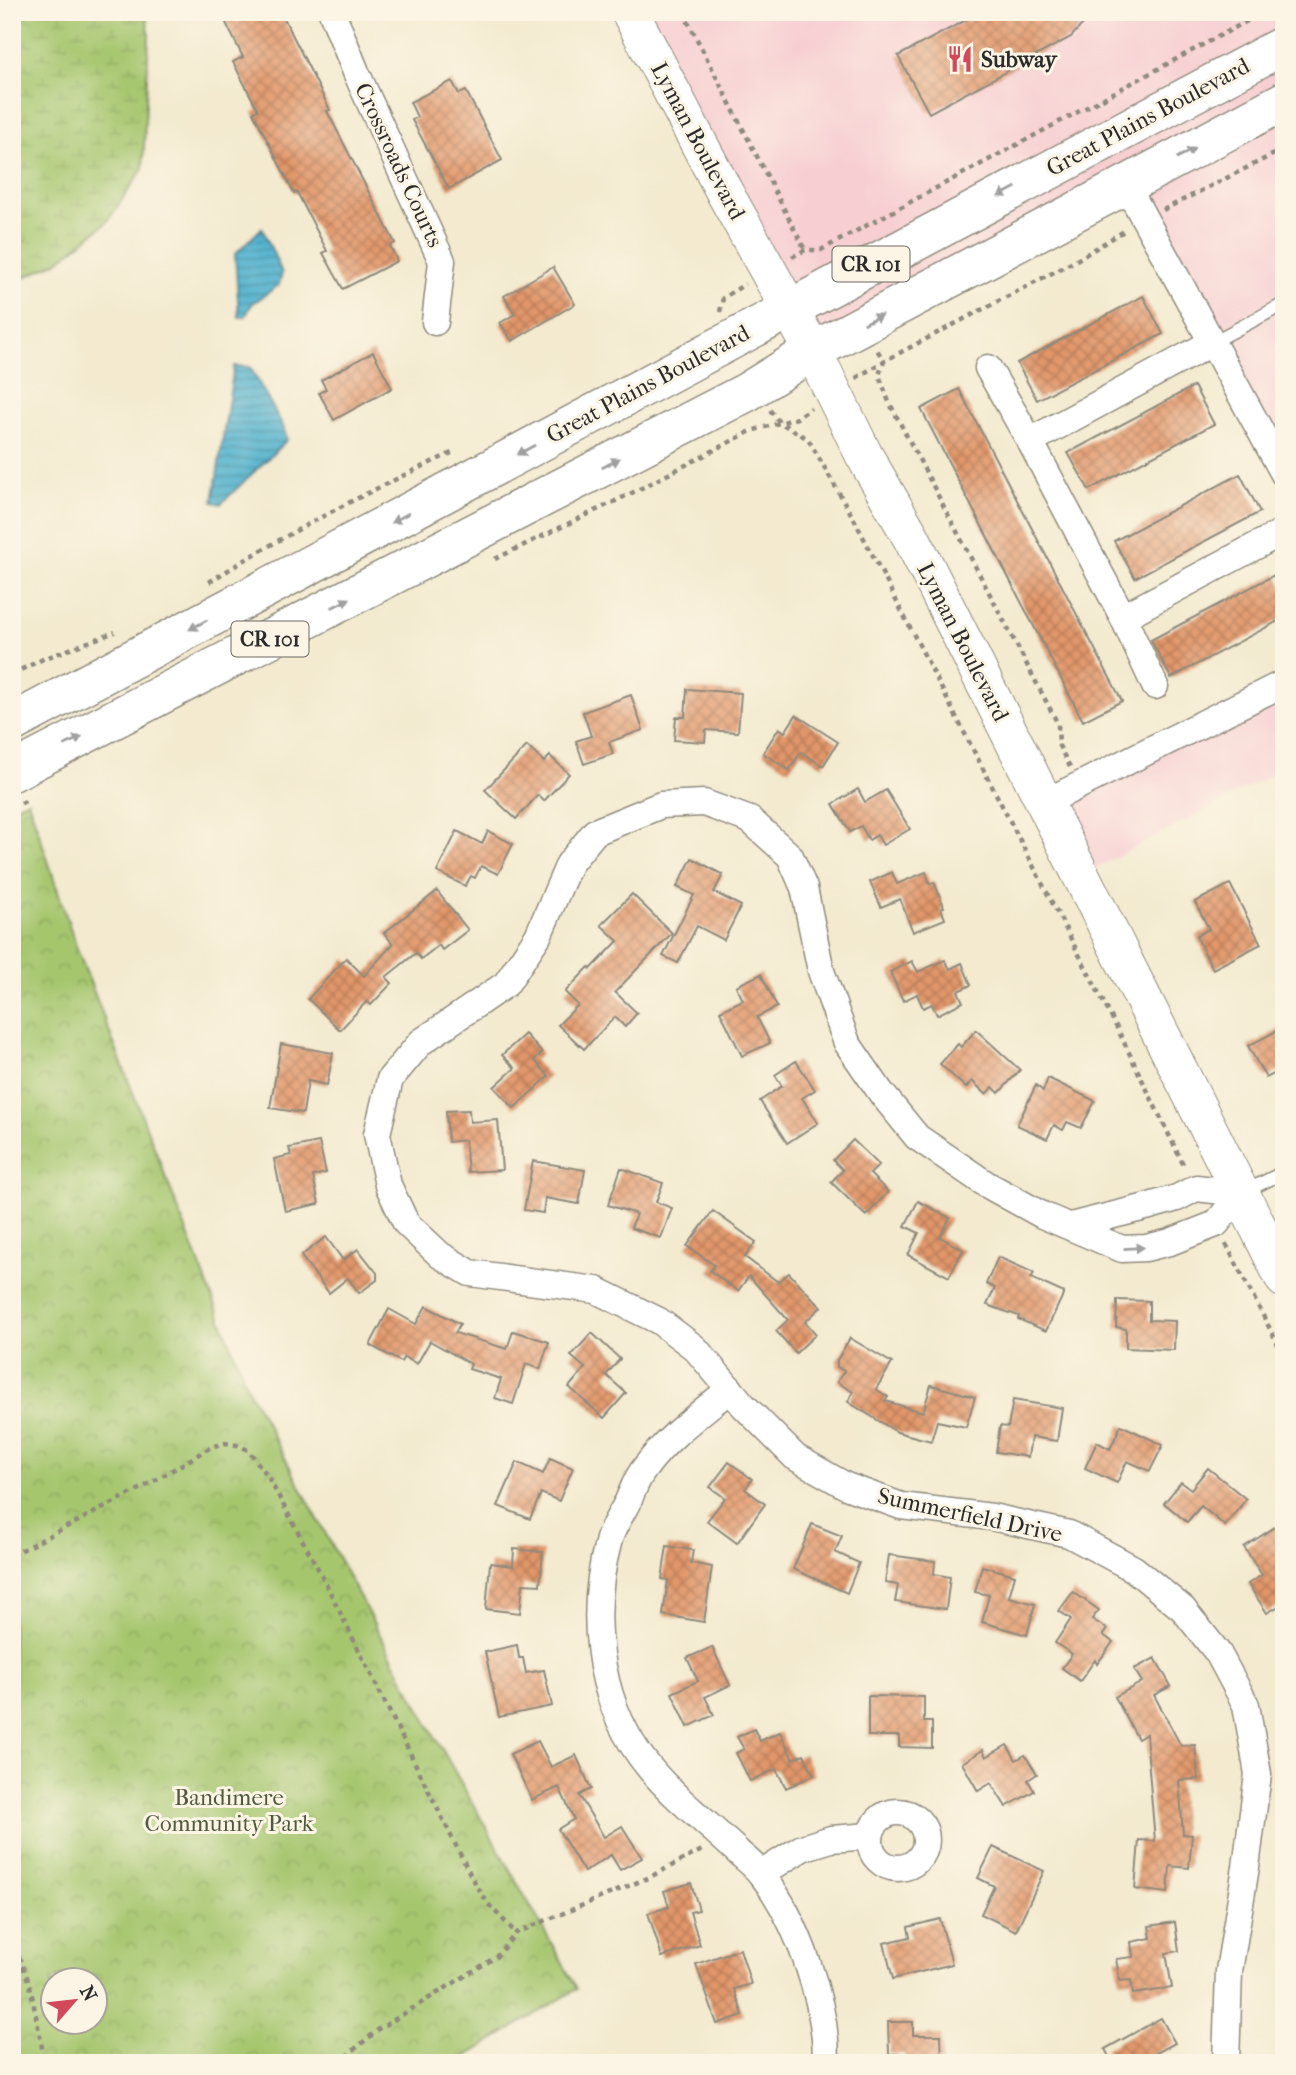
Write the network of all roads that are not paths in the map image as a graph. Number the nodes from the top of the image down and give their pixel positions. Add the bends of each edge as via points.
1 (332, 12) edge
2 (630, 12) edge
3 (1284, 45) edge
4 (1284, 101) edge
5 (1126, 185) junction
6 (1284, 304) edge
7 (789, 309) junction
8 (435, 322) dead end
9 (1213, 342) junction
10 (813, 351) junction
11 (988, 368) dead end
12 (1030, 442) junction
13 (1284, 474) edge
14 (1284, 531) edge
15 (1123, 617) junction
16 (1284, 683) edge
17 (1155, 686) dead end
18 (12, 723) edge
19 (12, 772) edge
20 (1044, 803) junction
21 (1284, 1172) edge
22 (1241, 1193) junction
23 (1070, 1226) junction
24 (1284, 1279) edge
25 (730, 1389) junction
26 (870, 1836) dead end
27 (761, 1874) junction
28 (826, 2063) edge
29 (1226, 2063) edge

1 - 8 street, Crossroads Courts via 442,261
2 - 7 street, Lyman Boulevard
3 -> 7 main road, Great Plains Boulevard / CR 101
5 -> 4 main road, CR 101
5 - 9 street
10 -> 5 main road, CR 101
6 - 9 lane
7 - 10 street, Lyman Boulevard
7 -> 18 main road, Great Plains Boulevard / CR 101
9 - 12 street
9 - 13 street
19 -> 10 main road, CR 101 via 753,389
10 - 20 street, Lyman Boulevard
11 - 12 street
12 - 15 street
14 - 15 street
15 - 17 street
16 - 20 street
20 - 22 street, Lyman Boulevard
21 - 22 lane
22 - 23 street via 1196,1188 1146,1208
23 -> 22 street, Summerfield Drive via 1122,1249 1146,1248 1216,1224
22 - 24 street, Lyman Boulevard
23 - 25 street, Summerfield Drive via 986,1184 917,1137 882,1094 847,1042 821,971 804,888 790,856 750,820 704,803 661,805 595,832 569,864 538,936 506,984 421,1042 390,1079 377,1134 388,1185 406,1223 440,1255 470,1273 596,1290 659,1321 695,1348
25 - 27 street via 678,1430 643,1469 610,1536 600,1586 600,1657 614,1708 641,1756
25 - 29 street, Summerfield Drive via 795,1457 846,1486 901,1506 992,1517 1069,1534 1134,1569 1182,1609 1218,1653 1245,1705 1258,1774 1229,1971
26 - 27 street via 831,1839 802,1848
27 - 28 street via 780,1904 814,1983

